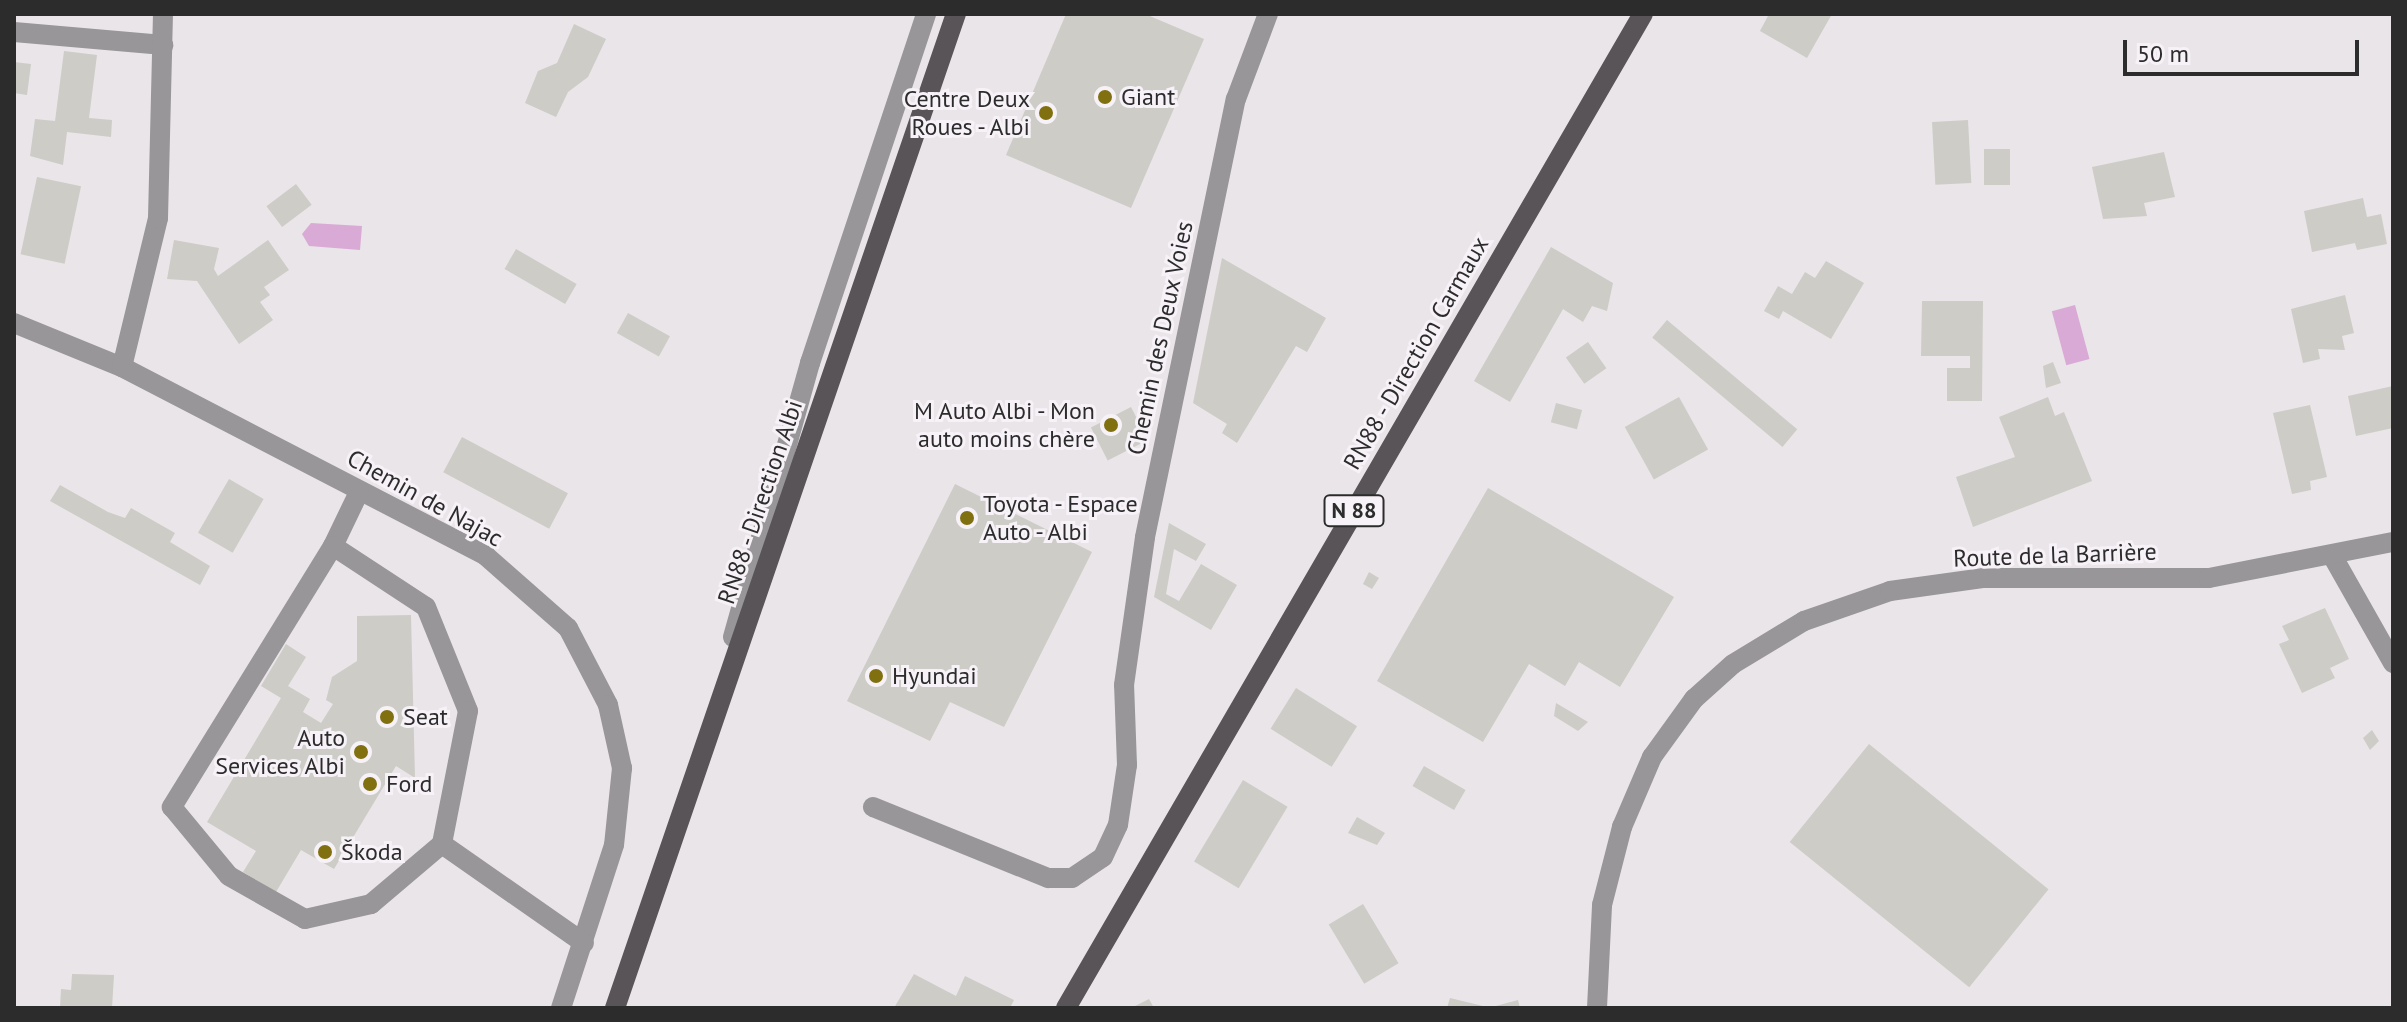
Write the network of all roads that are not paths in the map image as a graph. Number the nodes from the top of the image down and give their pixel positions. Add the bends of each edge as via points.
1 (163, 14) edge
2 (926, 14) edge
3 (956, 14) edge
4 (1268, 14) edge
5 (1643, 14) edge
6 (14, 32) edge
7 (163, 45) junction
8 (14, 323) edge
9 (122, 367) junction
10 (359, 492) junction
11 (2393, 542) edge
12 (333, 546) junction
13 (2333, 557) junction
14 (2393, 663) edge
15 (698, 762) junction
16 (873, 807) dead end
17 (442, 844) junction
18 (584, 943) junction
19 (561, 1008) edge
20 (615, 1008) edge
21 (1066, 1008) edge
22 (1597, 1008) edge

1 - 7 street
2 - 15 street via 810,363
3 - 15 main road, RN88 - Direction Albi
4 - 16 street, Chemin des Deux Voies via 1236,99 1150,514 1124,685 1127,765 1118,825 1103,857 1072,878 1048,878
5 - 21 main road, RN88 - Direction Carmaux / N 88
6 - 7 street
7 - 9 street via 158,218
8 - 9 street, Chemin de Najac
9 - 10 street, Chemin de Najac
10 - 12 street
10 - 18 street, Chemin de Najac via 486,556 568,628 608,705 620,783 614,845
11 - 13 street, Route de la Barrière
12 - 17 street via 426,607 468,711
12 - 17 street via 172,807 229,876 305,919 371,904
13 - 14 street
13 - 22 street, Route de la Barrière via 2209,578 1984,578 1890,591 1804,621 1733,664 1694,699 1652,757 1622,827 1602,905
15 - 20 main road, RN88 - Direction Albi
17 - 18 street
18 - 19 street, Chemin de Najac

